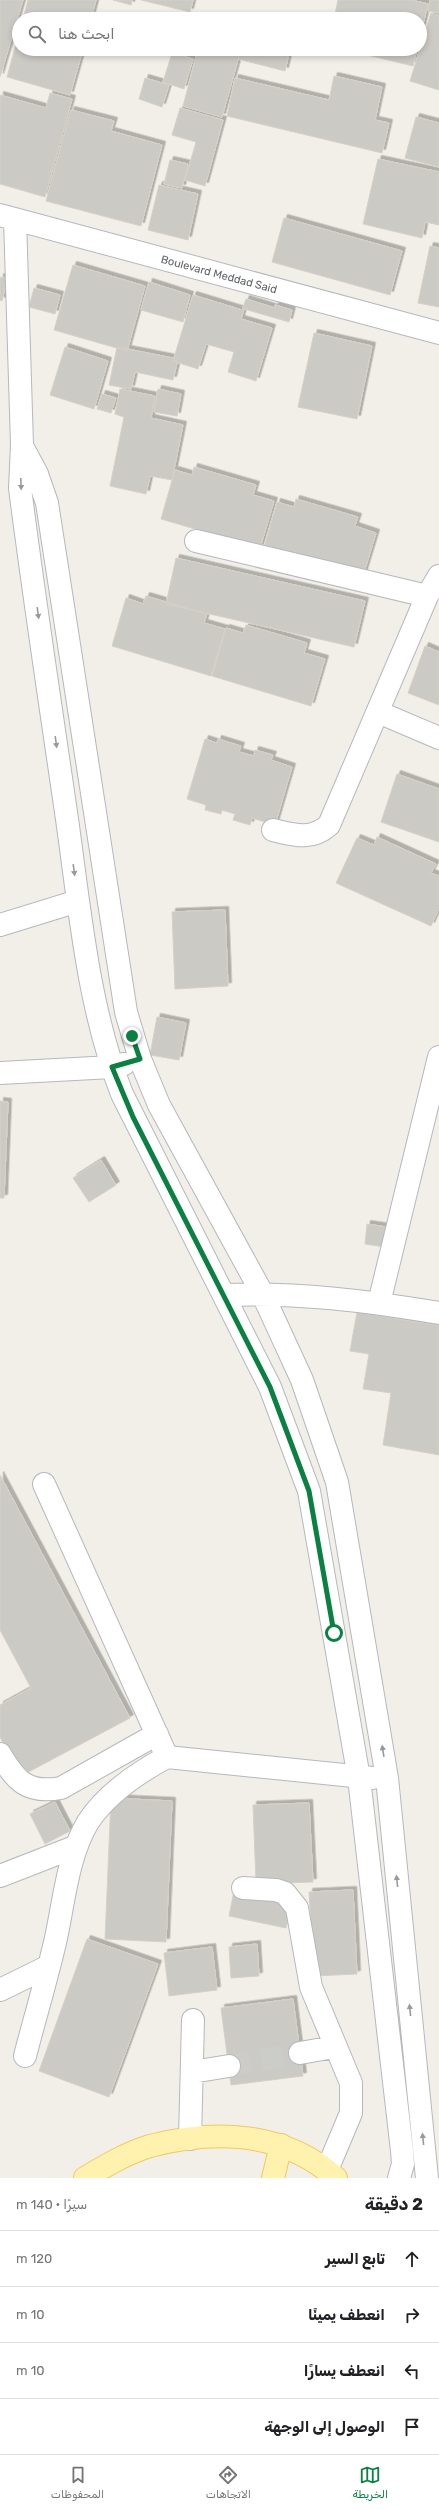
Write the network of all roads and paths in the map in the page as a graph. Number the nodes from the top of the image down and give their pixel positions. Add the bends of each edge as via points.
1 (8, 217) edge
2 (439, 333) edge
3 (22, 445) junction
4 (196, 540) dead end
5 (439, 576) edge
6 (426, 596) junction
7 (378, 712) junction
8 (439, 738) edge
9 (273, 830) dead end
10 (78, 901) junction
11 (0, 925) edge
12 (439, 1057) edge
13 (140, 1059) junction
14 (112, 1067) junction
15 (0, 1073) edge
16 (262, 1293) junction
17 (225, 1295) junction
18 (379, 1303) junction
19 (439, 1313) edge
20 (44, 1484) dead end
21 (157, 1734) junction
22 (0, 1754) edge
23 (167, 1757) junction
24 (359, 1778) junction
25 (387, 1778) junction
26 (76, 1846) junction
27 (0, 1876) edge
28 (243, 1888) dead end
29 (49, 1966) junction
30 (0, 1990) edge
31 (193, 2020) dead end
32 (334, 2047) junction
33 (300, 2053) tunnel mouth
34 (25, 2056) dead end
35 (229, 2066) tunnel mouth
36 (192, 2072) junction
37 (190, 2139) junction
38 (281, 2145) junction
39 (332, 2174) edge
40 (85, 2178) edge
41 (273, 2178) edge
42 (399, 2178) edge
43 (427, 2178) edge

1 - 2 street, Boulevard Meddad Said
1 - 3 street
3 -> 10 street via 21,493
3 - 13 street via 37,474 47,503 126,1012
4 - 6 street
5 - 6 street
6 - 7 street
7 - 8 street
7 - 9 street via 329,825 311,836
10 - 11 street
10 - 14 street via 97,1014
12 - 18 street
13 - 14 street
13 - 16 street via 159,1105
14 - 15 street
14 - 17 street via 133,1117
16 - 17 street
16 - 18 street
25 -> 16 street via 338,1482 302,1380
17 - 24 street via 270,1387 309,1491
18 - 19 street
20 - 21 street
21 - 22 street via 61,1788 49,1790 38,1789 17,1779
21 - 23 street
23 - 24 street
23 - 26 street via 144,1769 109,1798 89,1822
24 - 25 street
24 - 42 street via 402,2151 403,2164
43 -> 25 street
26 - 27 street
26 - 29 street
28 - 32 street via 285,1893 297,1908 311,1988
29 - 30 street
29 - 34 street
31 - 36 street
32 - 33 street
32 - 39 street via 351,2083 352,2098
35 - 36 street
36 - 37 street
37 - 38 main road via 255,2138
37 - 40 main road via 149,2147 109,2164
38 - 39 main road via 308,2157
38 - 41 main road

